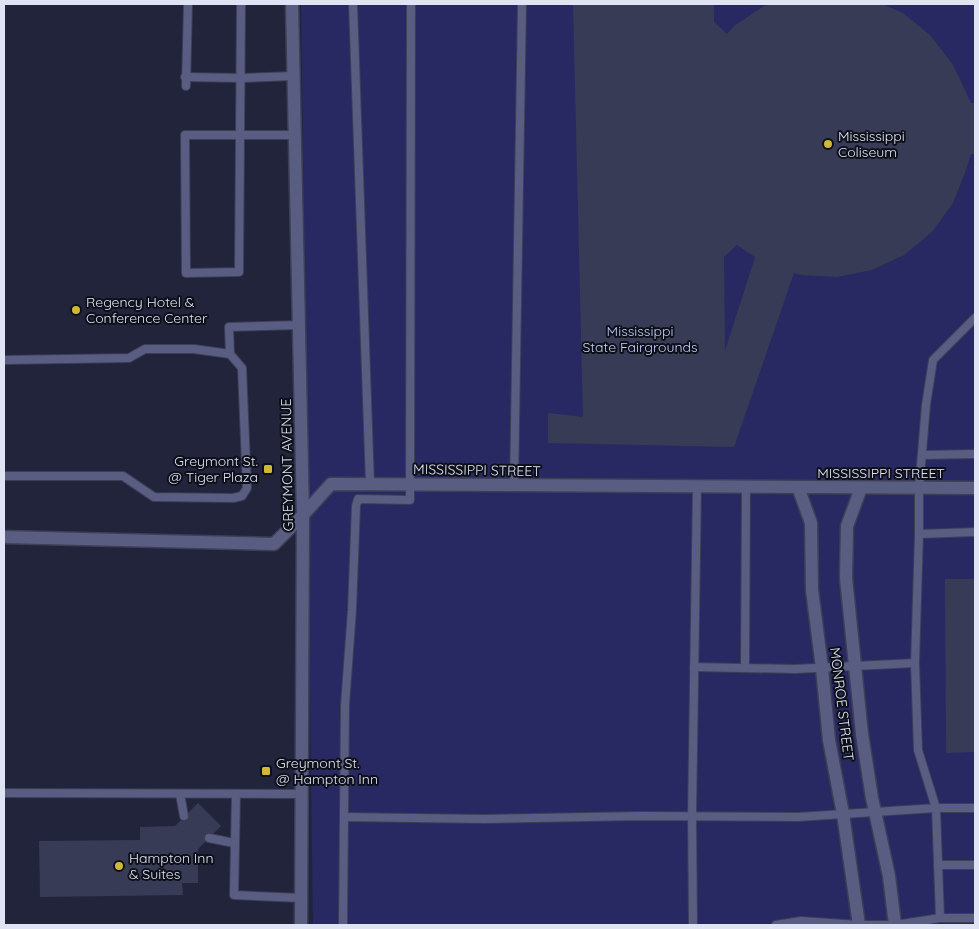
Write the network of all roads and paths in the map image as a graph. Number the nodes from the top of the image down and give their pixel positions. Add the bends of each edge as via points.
1 (188, 4) edge
2 (240, 4) edge
3 (292, 4) edge
4 (353, 4) edge
5 (411, 4) edge
6 (522, 4) edge
7 (293, 76) junction
8 (185, 77) junction
9 (241, 78) junction
10 (186, 86) dead end
11 (185, 126) dead end
12 (185, 135) junction
13 (240, 135) junction
14 (295, 135) junction
15 (975, 318) edge
16 (299, 324) junction
17 (230, 354) junction
18 (4, 360) edge
19 (975, 454) edge
20 (922, 455) junction
21 (4, 476) edge
22 (370, 484) junction
23 (411, 484) junction
24 (514, 485) junction
25 (697, 487) junction
26 (746, 487) junction
27 (798, 487) junction
28 (861, 488) junction
29 (919, 488) junction
30 (975, 488) edge
31 (304, 515) junction
32 (975, 532) edge
33 (919, 534) junction
34 (4, 537) edge
35 (915, 663) junction
36 (855, 665) junction
37 (694, 667) junction
38 (745, 668) junction
39 (822, 668) junction
40 (4, 793) edge
41 (180, 794) junction
42 (236, 794) junction
43 (302, 794) junction
44 (936, 808) junction
45 (975, 808) edge
46 (875, 812) junction
47 (843, 814) junction
48 (184, 816) dead end
49 (692, 816) junction
50 (344, 817) junction
51 (209, 838) dead end
52 (234, 843) junction
53 (938, 865) junction
54 (975, 865) edge
55 (301, 898) junction
56 (940, 918) junction
57 (975, 918) edge
58 (301, 925) edge
59 (343, 925) edge
60 (693, 925) edge
61 (776, 925) edge
62 (859, 925) edge
63 (895, 925) edge

1 - 8 lane
2 - 9 lane
3 - 7 street, GREYMONT AVENUE
4 - 22 lane
5 - 23 lane
6 - 24 lane
7 - 9 lane
7 - 14 street, GREYMONT AVENUE
8 - 9 lane
8 - 10 lane
9 - 13 lane
11 - 12 lane
12 - 13 lane
12 - 13 lane via 186,273 240,272
13 - 14 lane
14 - 16 street, GREYMONT AVENUE
15 - 20 lane via 933,360
16 - 17 lane via 229,327
16 - 31 street, GREYMONT AVENUE
17 - 18 lane via 194,349 145,349 129,358
17 - 21 lane via 242,368 247,488 242,496 154,497 123,476
19 - 20 lane
20 - 29 lane
22 - 23 street, MISSISSIPPI STREET
22 - 31 street, MISSISSIPPI STREET via 331,484
23 - 24 street, MISSISSIPPI STREET
23 - 50 lane via 410,500 358,499 356,506 345,705
24 - 25 street, MISSISSIPPI STREET
25 - 26 street, MISSISSIPPI STREET
25 - 37 lane
26 - 27 street, MISSISSIPPI STREET
26 - 38 lane
27 - 28 street, MISSISSIPPI STREET
27 - 39 street, MONROE STREET via 810,523 812,590
28 - 29 street, MISSISSIPPI STREET
28 - 36 street, MONROE STREET via 847,526 846,578
29 - 30 street, MISSISSIPPI STREET
29 - 33 lane
31 - 34 street, MISSISSIPPI STREET via 274,544
31 - 43 street, GREYMONT AVENUE
32 - 33 lane
33 - 35 lane
35 - 36 lane
35 - 44 lane via 918,750
36 - 39 lane
36 - 46 street, MONROE STREET
37 - 38 lane
37 - 49 lane
38 - 39 lane
39 - 47 street, MONROE STREET via 829,740
40 - 41 lane
41 - 42 lane
41 - 48 lane
42 - 43 lane
42 - 52 lane
43 - 55 street, GREYMONT AVENUE
44 - 45 lane
44 - 46 lane
44 - 53 lane
46 - 47 lane
46 - 63 street, MONROE STREET via 889,876
47 - 49 lane
47 - 62 street, MONROE STREET
49 - 50 lane
49 - 60 lane
50 - 59 lane
51 - 52 lane
52 - 55 lane via 234,895
53 - 54 lane
53 - 56 lane
55 - 58 street, GREYMONT AVENUE
56 - 57 lane
56 - 63 lane
61 - 62 lane via 801,921
62 - 63 lane

